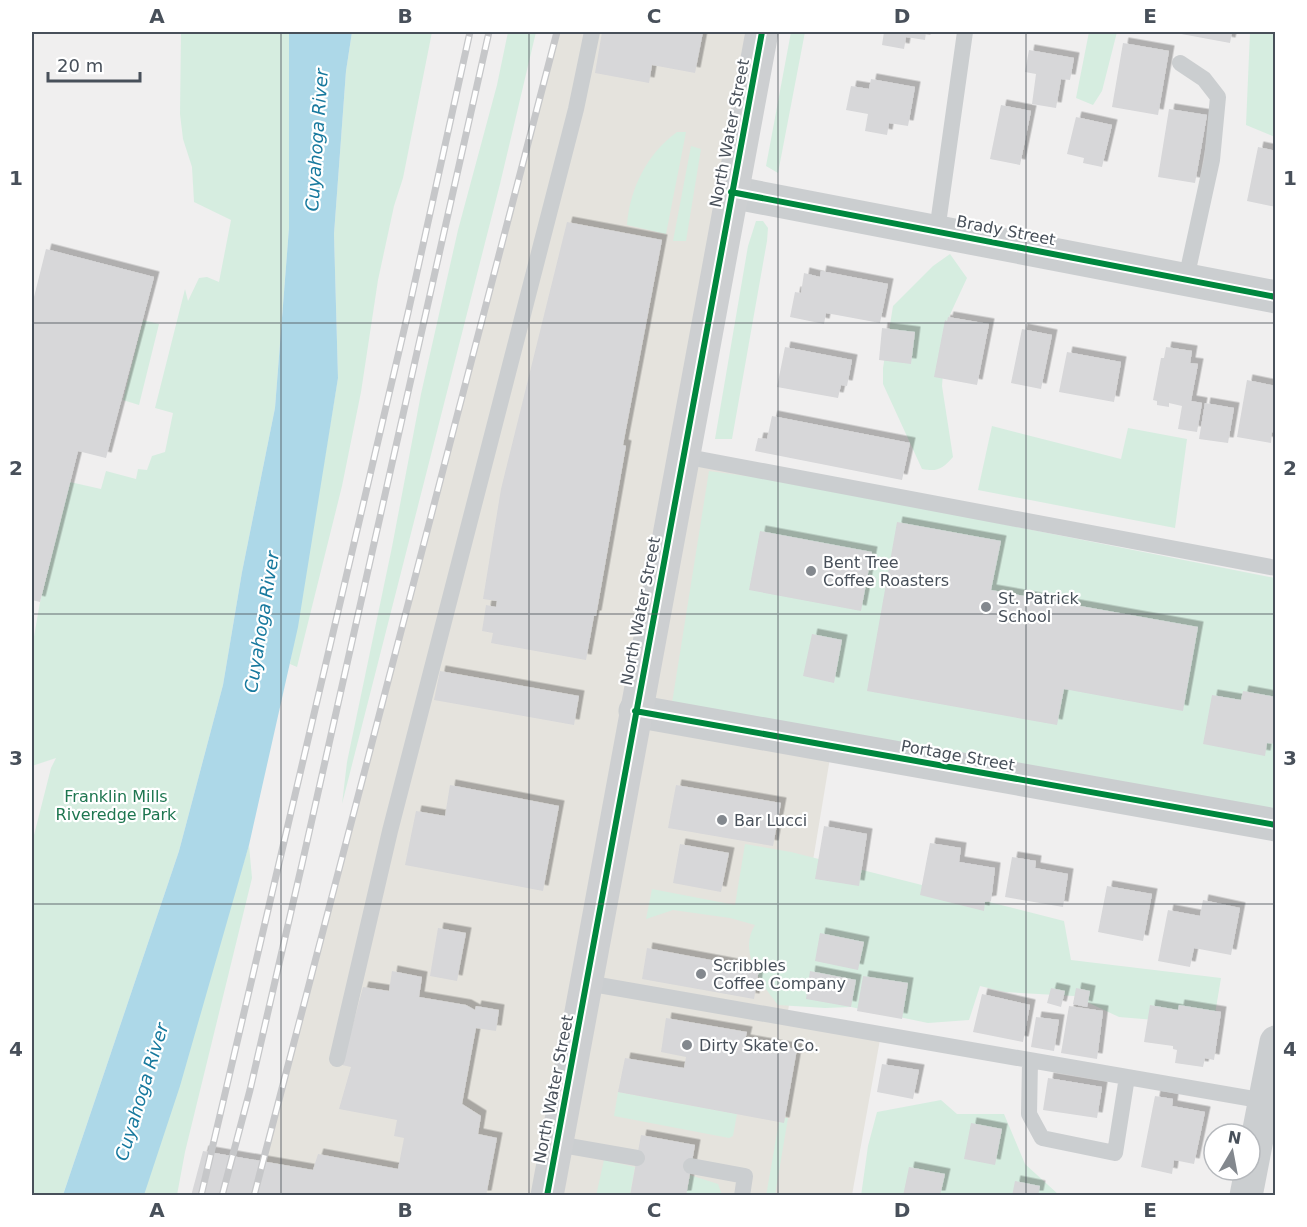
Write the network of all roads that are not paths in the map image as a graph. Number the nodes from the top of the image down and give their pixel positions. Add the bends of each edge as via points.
1 (592, 32) edge
2 (762, 32) edge
3 (966, 32) edge
4 (1180, 63) dead end
5 (731, 192) junction
6 (937, 231) junction
7 (1186, 279) junction
8 (1275, 297) edge
9 (683, 456) junction
10 (1275, 568) edge
11 (635, 711) junction
12 (1275, 825) edge
13 (587, 983) junction
14 (1275, 1042) edge
15 (337, 1059) dead end
16 (1030, 1061) junction
17 (1127, 1077) junction
18 (1265, 1101) junction
19 (557, 1144) junction
20 (637, 1158) dead end
21 (691, 1166) dead end
22 (547, 1196) edge
23 (742, 1196) edge
24 (1246, 1196) edge

1 - 15 lane via 570,132 390,831
2 - 5 main road, North Water Street
3 - 6 lane
4 - 7 lane via 1204,78 1218,97 1212,160
5 - 6 street, Brady Street
5 - 9 main road, North Water Street
6 - 7 street, Brady Street
7 - 8 street, Brady Street
9 - 10 lane
9 - 11 main road, North Water Street
11 - 12 street, Portage Street
11 - 13 main road, North Water Street
13 - 16 lane
13 - 19 main road, North Water Street
14 - 18 street
16 - 17 lane
16 - 17 lane via 1029,1114 1042,1138 1115,1153
17 - 18 lane
18 - 24 street
19 - 20 lane
19 - 22 main road, North Water Street
21 - 23 lane via 745,1176

